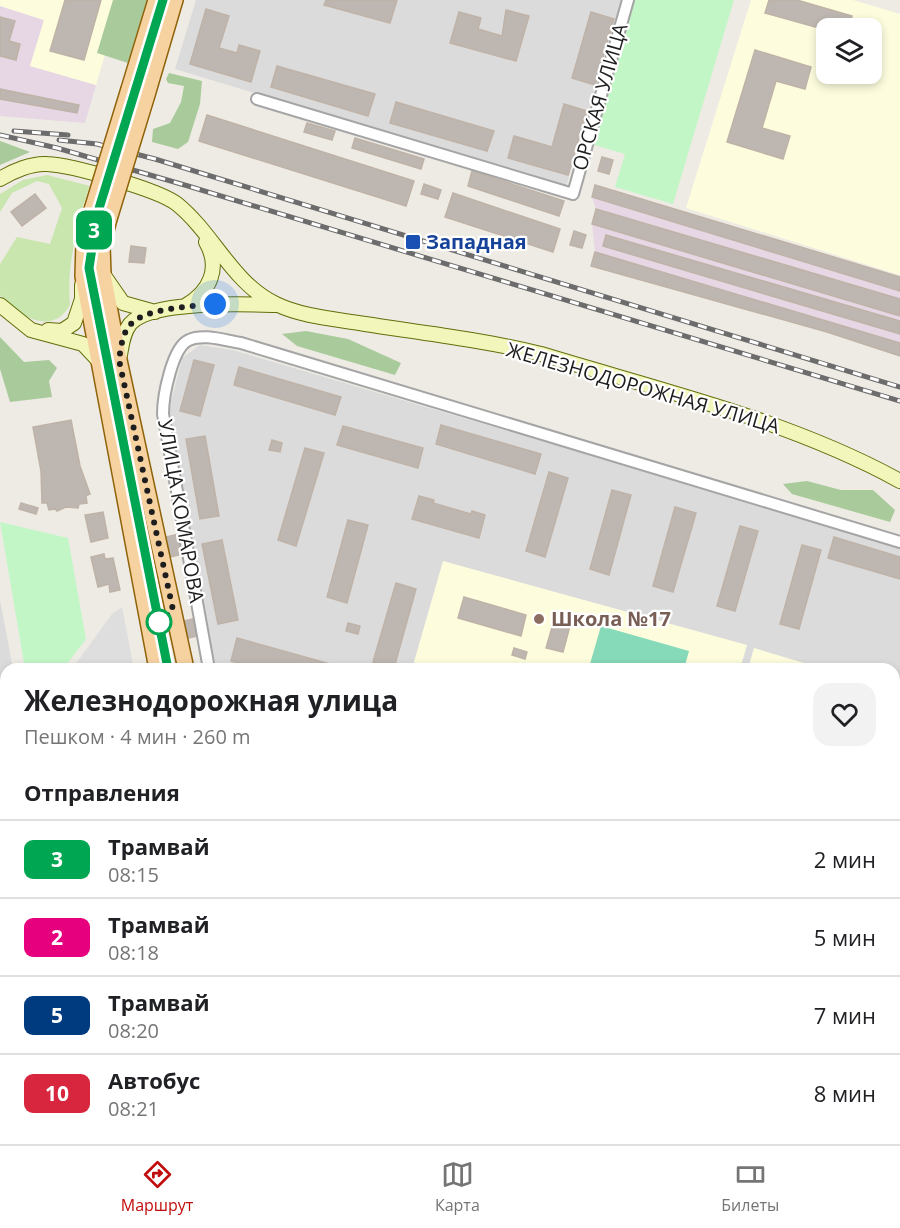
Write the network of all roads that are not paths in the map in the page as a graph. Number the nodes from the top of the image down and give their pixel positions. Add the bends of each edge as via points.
1 (156, 0) edge
2 (176, 0) edge
3 (628, 0) edge
4 (257, 99) dead end
5 (0, 179) edge
6 (191, 217) junction
7 (103, 274) junction
8 (83, 276) junction
9 (0, 305) edge
10 (277, 305) junction
11 (183, 307) junction
12 (157, 313) junction
13 (31, 330) junction
14 (97, 359) junction
15 (119, 360) junction
16 (900, 481) edge
17 (900, 542) edge
18 (156, 663) edge
19 (185, 663) edge
20 (208, 663) edge

1 - 8 main road, bridge via 91,213 84,243
2 - 7 main road, УЛИЦА КОМАРОВА, bridge via 109,219 102,246
3 - 4 street, ОРСКАЯ УЛИЦА via 573,194
5 - 6 main road, ЖЕЛЕЗНОДОРОЖНАЯ УЛИЦА via 32,166 63,166 165,196
6 - 10 main road, ЖЕЛЕЗНОДОРОЖНАЯ УЛИЦА via 243,280
6 - 11 main road via 209,246 213,270 206,290
7 - 12 main road via 123,303
7 - 15 main road, УЛИЦА КОМАРОВА
8 - 13 main road via 74,323 62,331
8 - 14 main road
9 - 13 main road
10 - 11 main road
10 - 16 main road, ЖЕЛЕЗНОДОРОЖНАЯ УЛИЦА via 313,316 541,354 800,434 853,455
11 - 12 main road
12 - 15 main road via 130,324
13 - 14 main road via 83,344
14 - 18 main road
15 - 19 main road, УЛИЦА КОМАРОВА
17 - 20 street, УЛИЦА КОМАРОВА via 241,343 202,337 188,340 178,350 164,396 165,431

